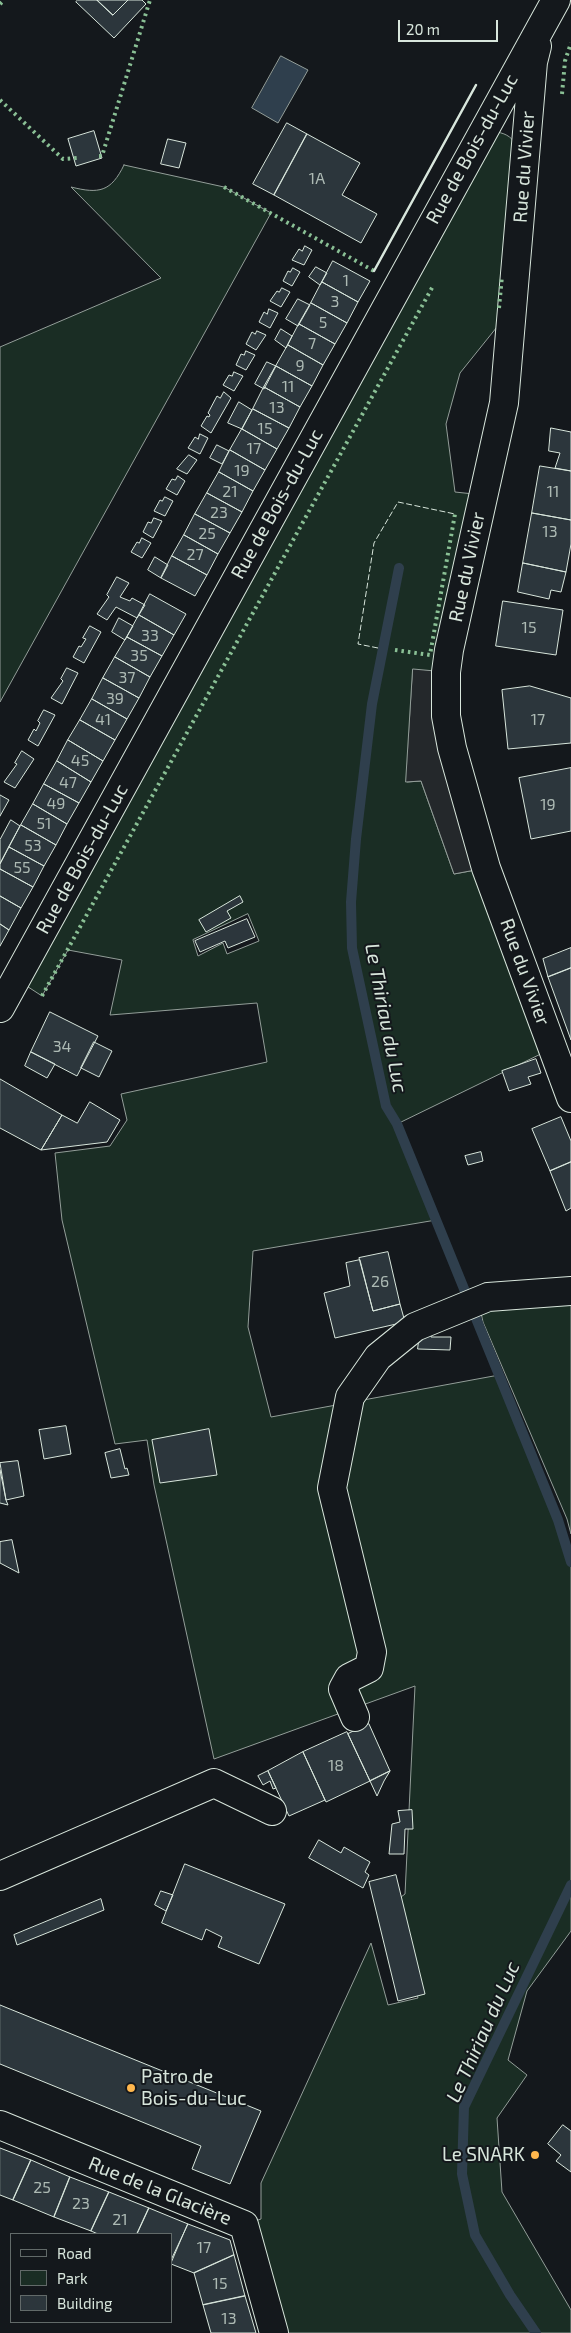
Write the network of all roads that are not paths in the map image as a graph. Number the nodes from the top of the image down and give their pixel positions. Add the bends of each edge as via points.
1 (549, 10) edge
2 (3, 998) edge
3 (571, 1098) edge
4 (571, 1291) edge
5 (355, 1717) dead end
6 (272, 1811) dead end
7 (0, 1876) edge
8 (0, 2125) edge
9 (274, 2333) edge

1 - 2 street, Rue de Bois-du-Luc
1 - 3 street, Rue du Vivier via 533,62 504,402 449,650 446,716 486,868
4 - 5 street via 488,1297 414,1327 378,1357 350,1397 332,1488 372,1652 369,1668 349,1678 343,1689
6 - 7 street via 214,1783
8 - 9 street, Rue de la Glacière via 244,2225

